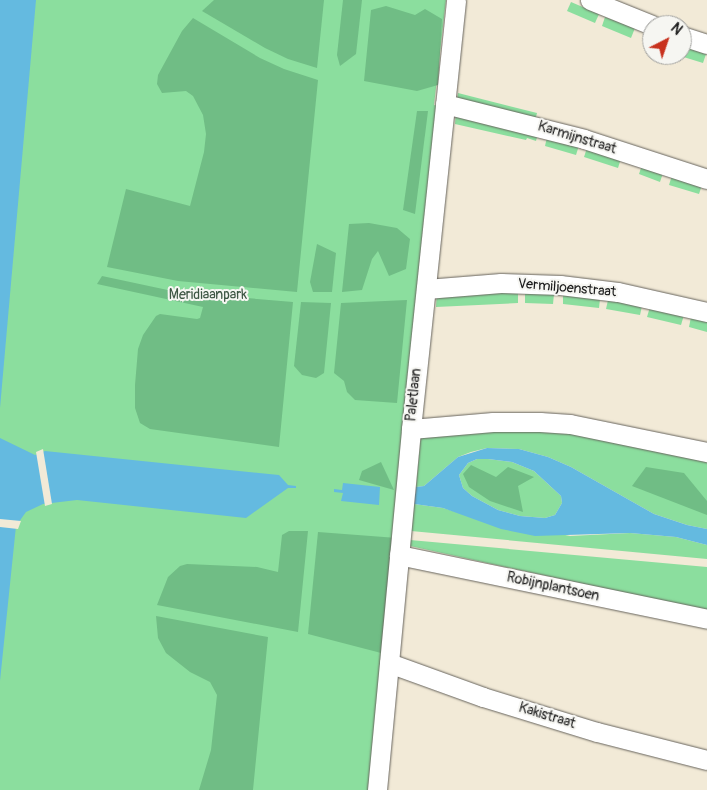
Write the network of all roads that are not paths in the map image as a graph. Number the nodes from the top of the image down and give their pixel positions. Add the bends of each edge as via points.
1 (456, 0) edge
2 (590, 0) edge
3 (642, 21) edge
4 (692, 39) edge
5 (707, 44) edge
6 (445, 104) junction
7 (707, 179) edge
8 (426, 289) junction
9 (707, 312) edge
10 (411, 429) junction
11 (707, 452) edge
12 (399, 555) junction
13 (707, 619) edge
14 (389, 663) junction
15 (707, 760) edge
16 (378, 790) edge

1 - 6 street, Paletlaan
2 - 3 street
4 - 5 street
6 - 7 street, Karmijnstraat via 584,139
6 - 8 street, Paletlaan
8 - 9 street, Vermiljoenstraat via 501,283 560,285 618,292
8 - 10 street, Paletlaan
10 - 11 street via 493,422 540,422 579,426
10 - 12 street, Paletlaan
12 - 13 street, Robijnplantsoen
12 - 14 street, Paletlaan
14 - 15 street, Kakistraat via 483,697 597,732
14 - 16 street, Paletlaan

